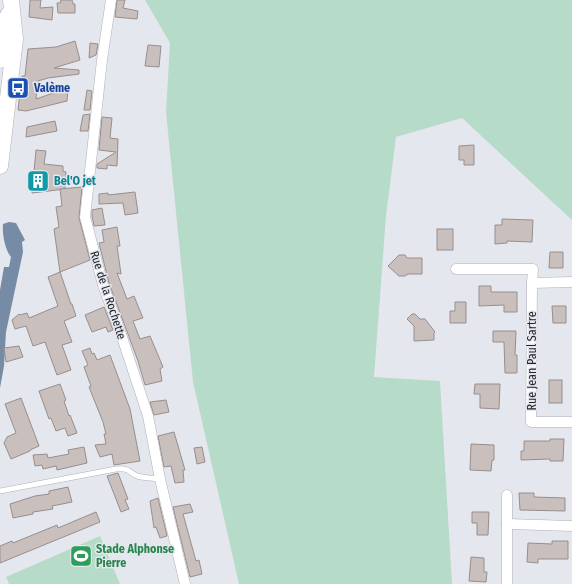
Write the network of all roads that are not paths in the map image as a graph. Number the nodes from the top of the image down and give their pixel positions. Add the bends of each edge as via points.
1 (110, 0) edge
2 (10, 3) edge
3 (0, 60) edge
4 (0, 166) edge
5 (456, 270) dead end
6 (572, 282) edge
7 (532, 283) junction
8 (572, 422) edge
9 (160, 479) junction
10 (0, 491) edge
11 (507, 495) dead end
12 (507, 524) junction
13 (572, 526) edge
14 (185, 584) edge
15 (507, 584) edge

1 - 9 street, Rue de la Rochette via 85,217 103,285 148,416
2 - 3 main road
2 - 4 main road via 15,38
5 - 7 street, Rue Jean Paul Sartre via 533,269
6 - 7 street
7 - 8 street, Rue Jean Paul Sartre via 531,422
9 - 10 lane via 135,475 124,468
9 - 14 street, Rue de la Rochette
11 - 12 street
12 - 13 street
12 - 15 street

